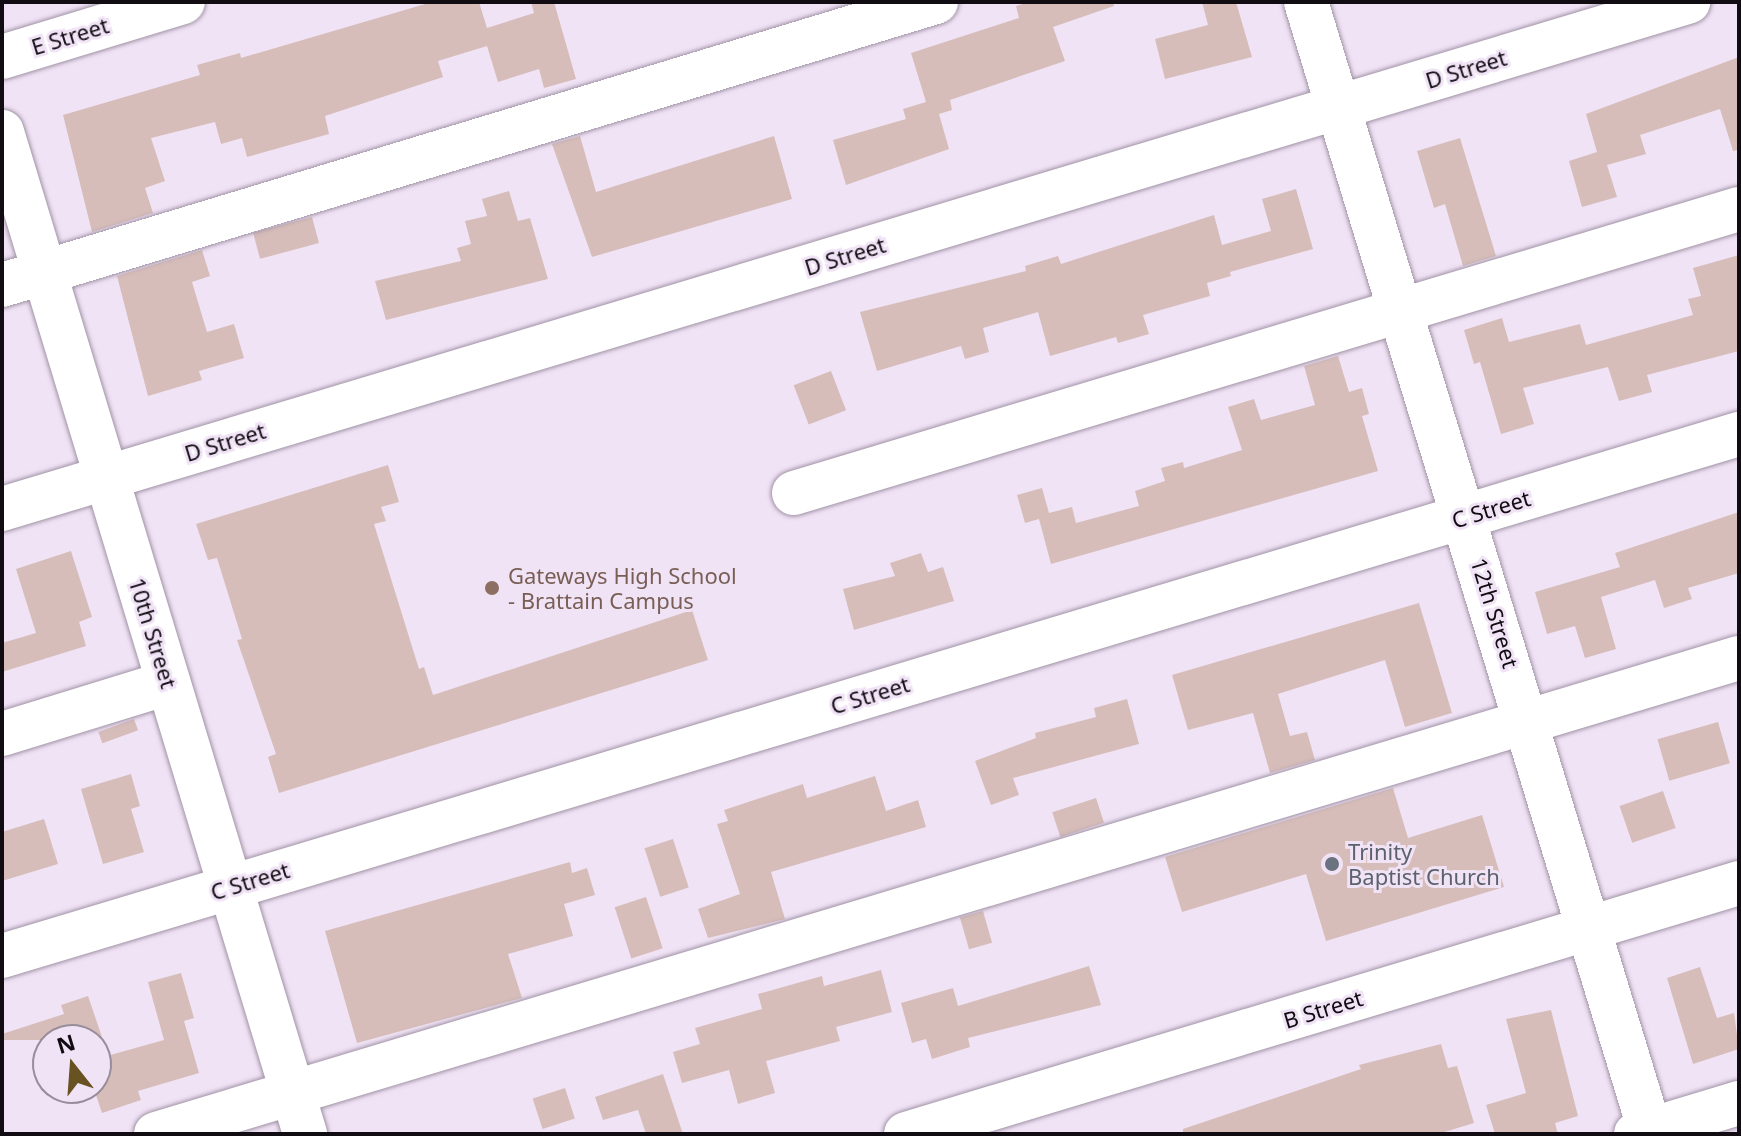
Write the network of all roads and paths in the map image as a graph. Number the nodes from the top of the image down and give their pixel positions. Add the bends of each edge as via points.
1 (183, 2) edge
2 (936, 2) edge
3 (1306, 2) edge
4 (1688, 2) edge
5 (2, 57) edge
6 (1340, 107) junction
7 (2, 132) edge
8 (1739, 209) edge
9 (43, 273) junction
10 (2, 285) edge
11 (1402, 310) junction
12 (1739, 434) edge
13 (106, 478) junction
14 (794, 493) dead end
15 (2, 509) edge
16 (1466, 516) junction
17 (1739, 658) edge
18 (168, 683) junction
19 (1528, 722) junction
20 (2, 734) edge
21 (1739, 883) edge
22 (230, 887) junction
23 (1590, 928) junction
24 (2, 956) edge
25 (292, 1093) junction
26 (1739, 1103) edge
27 (1645, 1133) edge
28 (156, 1134) edge
29 (305, 1134) edge
30 (906, 1134) edge

1 - 5 street, E Street
2 - 9 street
3 - 6 street, 12th Street
4 - 6 street, D Street
6 - 11 street, 12th Street
6 - 13 street, D Street
7 - 9 street, 10th Street
8 - 11 street
9 - 10 street
9 - 13 street, 10th Street
11 - 14 street
11 - 16 street, 12th Street
12 - 16 street, C Street
13 - 15 street, D Street
13 - 18 street, 10th Street
16 - 19 street, 12th Street
16 - 22 street, C Street
17 - 19 street
18 - 20 street
18 - 22 street, 10th Street
19 - 23 street, 12th Street
19 - 25 street
21 - 23 street, B Street
22 - 24 street, C Street
22 - 25 street, 10th Street
23 - 27 street, 12th Street
23 - 30 street, B Street
25 - 28 street
25 - 29 street, 10th Street
26 - 27 street

